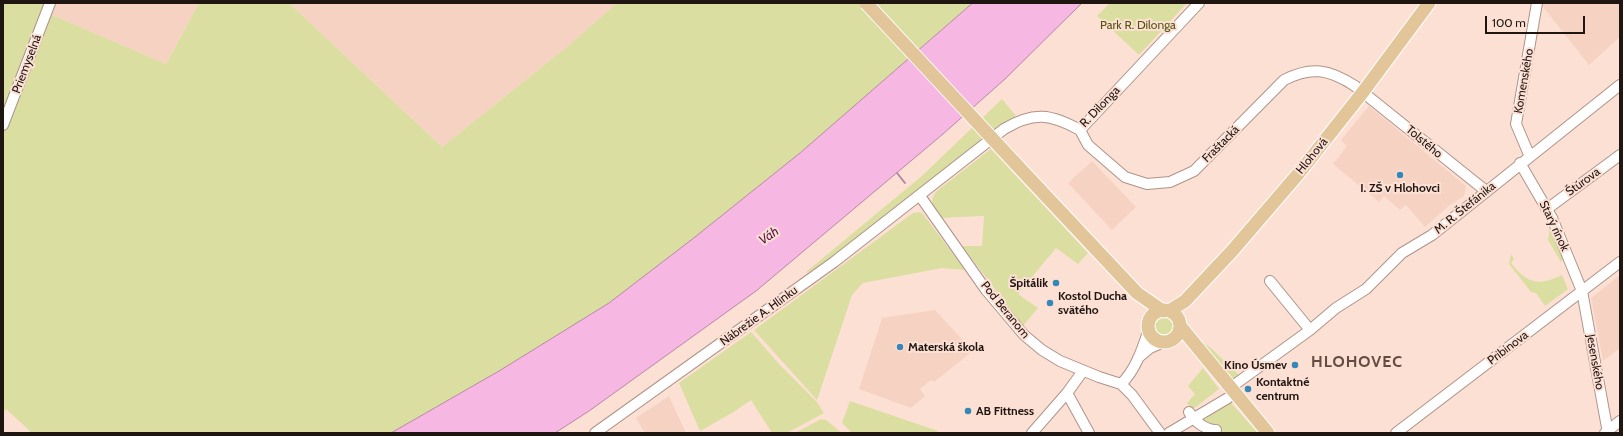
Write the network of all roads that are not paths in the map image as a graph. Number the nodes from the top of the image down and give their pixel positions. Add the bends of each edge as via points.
1 (50, 3) edge
2 (866, 3) edge
3 (1199, 3) edge
4 (1429, 3) edge
5 (1536, 3) edge
6 (1620, 85) edge
7 (1364, 92) junction
8 (3, 125) edge
9 (1080, 130) junction
10 (1620, 155) edge
11 (1530, 157) junction
12 (1520, 164) junction
13 (1486, 191) junction
14 (920, 196) junction
15 (1547, 209) junction
16 (1620, 262) edge
17 (1270, 281) dead end
18 (1582, 291) junction
19 (1137, 292) junction
20 (1173, 317) junction
21 (1149, 325) junction
22 (1310, 330) junction
23 (1168, 341) junction
24 (1197, 348) junction
25 (1138, 358) junction
26 (1083, 371) junction
27 (1121, 384) junction
28 (1067, 393) junction
29 (1229, 393) junction
30 (1191, 415) junction
31 (1620, 421) edge
32 (1216, 430) dead end
33 (1171, 431) edge
34 (1607, 432) edge
35 (595, 433) edge
36 (1032, 433) edge
37 (1089, 433) edge
38 (1160, 433) edge
39 (1268, 433) edge
40 (1396, 433) edge

1 - 8 street, Priemyselná
2 - 19 main road, bridge
3 - 9 street, R. Dilonga
4 - 7 main road, Hlohová
5 - 11 street, Komenského via 1516,124
6 - 11 street, M. R. Štefánika
7 - 9 street, Fraštacká via 1333,75 1309,71 1297,73 1284,80 1194,171 1178,180 1162,184 1140,182 1119,172 1088,145
7 - 13 street, Tolstého
7 - 20 main road, Hlohová via 1295,178
9 - 14 street, R. Dilonga via 1059,119 1038,116 1019,120 978,148
10 - 15 street, Štúrova
11 - 12 street, M. R. Štefánika
12 - 13 street, M. R. Štefánika
12 - 15 street, Starý rínok
13 - 22 street, M. R. Štefánika via 1432,235 1402,253 1366,289 1336,308
14 - 26 street, Pod Beranom via 986,290 1016,327 1042,350
14 - 35 street, Nábrežie A. Hlinku via 783,299
15 - 18 street, Starý rínok
16 - 18 street, Pribinova
17 - 22 street
18 - 34 street, Jesenského
18 - 40 street, Pribinova
19 - 20 main road
19 - 21 main road
20 - 21 main road via 1154,315
20 - 23 main road via 1178,334
20 - 24 main road
21 - 23 main road via 1152,337
21 - 25 street
22 - 29 street, M. R. Štefánika
23 - 24 main road
23 - 25 street via 1150,348
24 - 29 main road
25 - 27 street via 1127,379
26 - 27 street, Pod Beranom
26 - 28 street
27 - 38 street
28 - 36 street
28 - 37 street
29 - 30 street, M. R. Štefánika
29 - 39 main road
30 - 32 street via 1210,430
30 - 33 street, M. R. Štefánika
31 - 34 street

